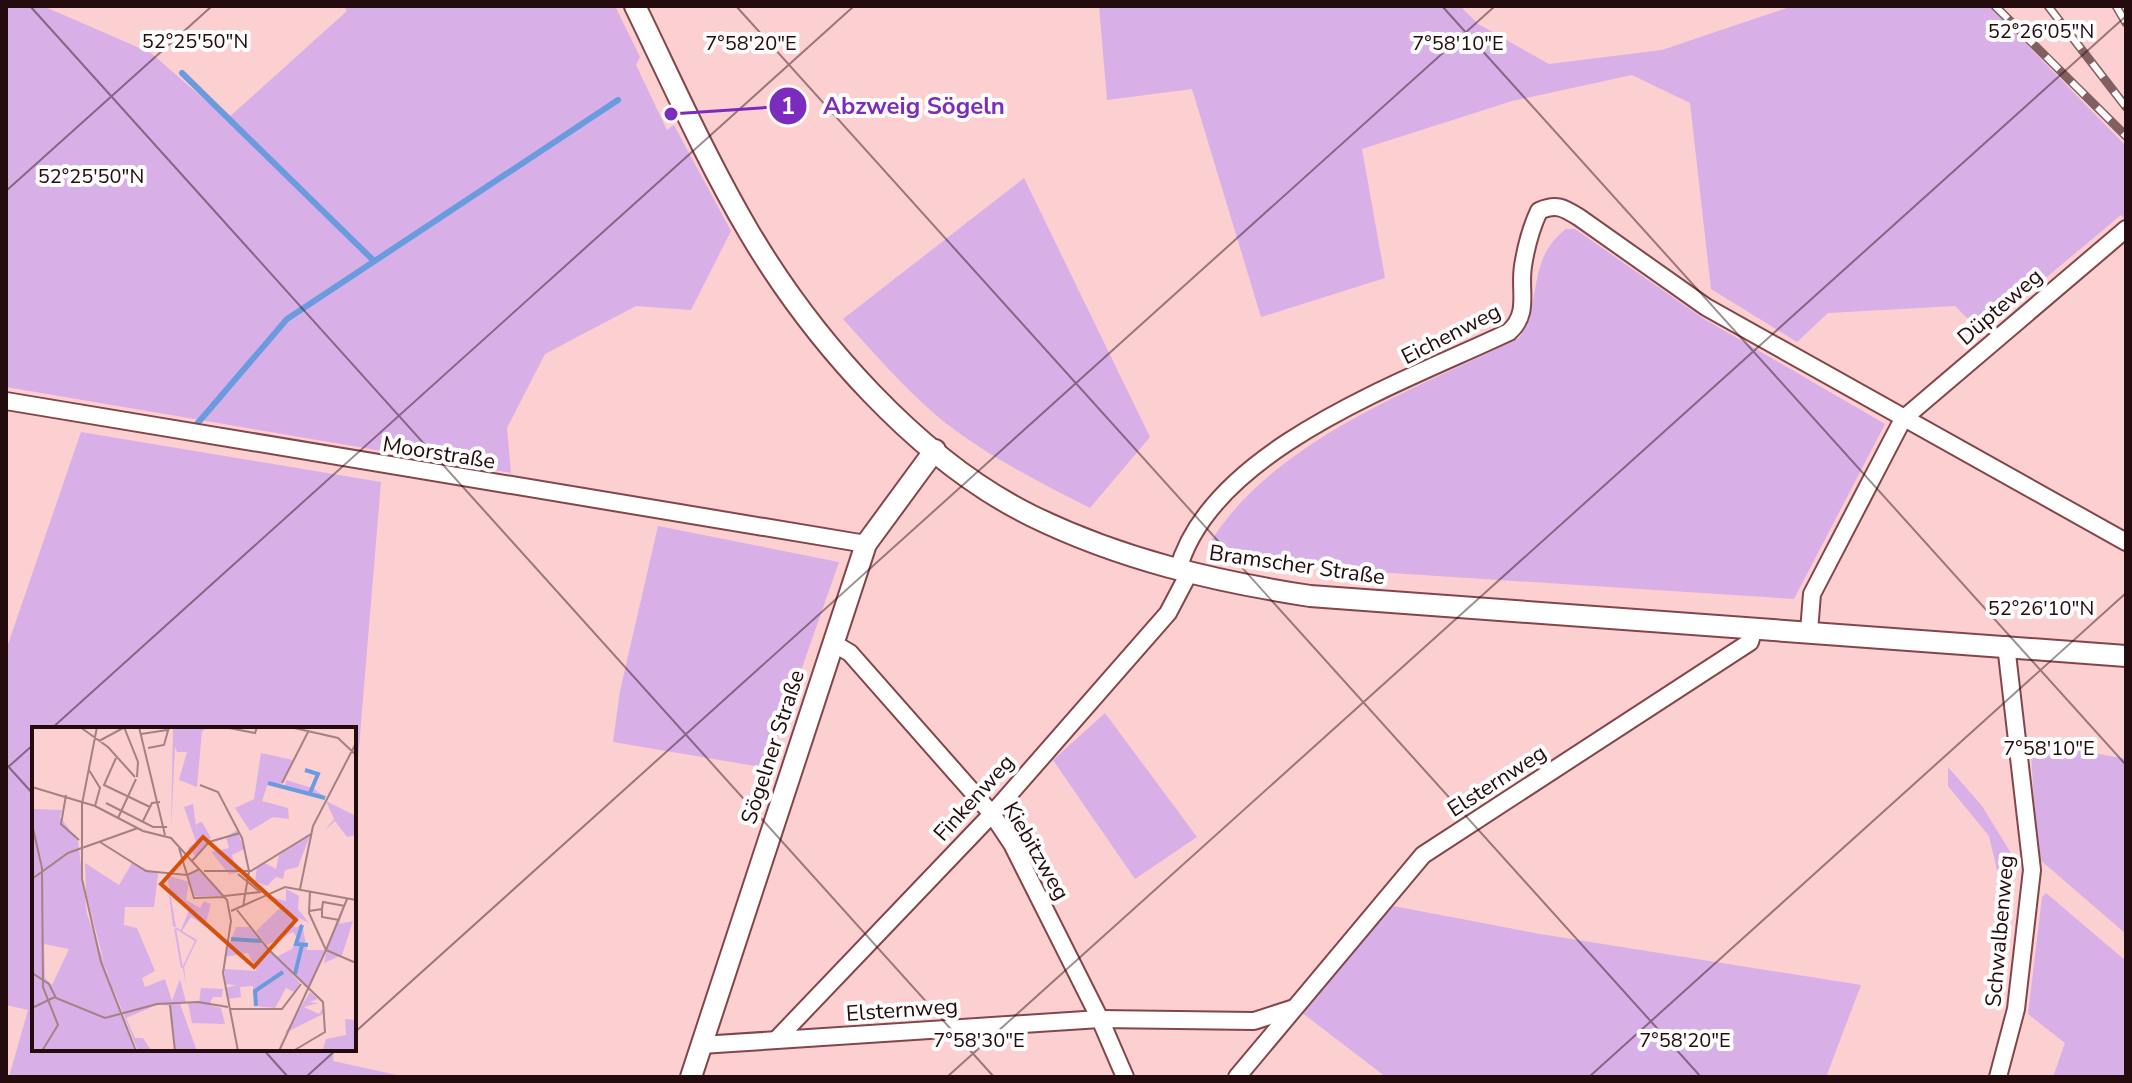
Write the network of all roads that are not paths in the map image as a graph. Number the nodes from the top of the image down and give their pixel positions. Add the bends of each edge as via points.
1 (635, 6) edge
2 (2126, 229) edge
3 (6, 401) edge
4 (1903, 419) junction
5 (935, 450) junction
6 (2126, 542) edge
7 (866, 544) junction
8 (1183, 572) junction
9 (1754, 628) junction
10 (1809, 631) junction
11 (833, 643) junction
12 (2006, 645) junction
13 (2126, 656) edge
14 (992, 814) junction
15 (1295, 1008) junction
16 (1100, 1019) junction
17 (776, 1040) junction
18 (701, 1045) junction
19 (691, 1077) edge
20 (1125, 1077) edge
21 (1237, 1077) edge
22 (1998, 1077) edge

1 - 5 street, Bramscher Straße via 720,181 774,270 859,378
2 - 4 street, Düpteweg
3 - 7 street, Moorstraße
4 - 6 street, Eichenweg
4 - 8 street, Eichenweg via 1706,307 1580,218 1551,206 1539,211 1533,225 1522,269 1519,323 1305,430 1252,467 1186,545
4 - 10 street via 1812,594
5 - 7 street, Sögelner Straße
5 - 8 street, Bramscher Straße via 1031,515
7 - 11 street, Sögelner Straße
8 - 9 street, Bramscher Straße via 1310,596
8 - 14 street, Finkenweg via 1168,613
9 - 10 street, Bramscher Straße
9 - 15 street, Elsternweg via 1750,642 1423,855
10 - 12 street, Bramscher Straße
11 - 14 street, Kiebitzweg via 850,653
11 - 18 street, Sögelner Straße
12 - 13 street, Bramscher Straße
12 - 22 street, Schwalbenweg via 2032,870 2016,1009
14 - 16 street, Kiebitzweg
14 - 17 street, Finkenweg
15 - 16 street, Elsternweg via 1254,1021
15 - 21 street, Elsternweg
16 - 17 street, Elsternweg
16 - 20 street, Kiebitzweg
17 - 18 street, Elsternweg
18 - 19 street, Sögelner Straße

